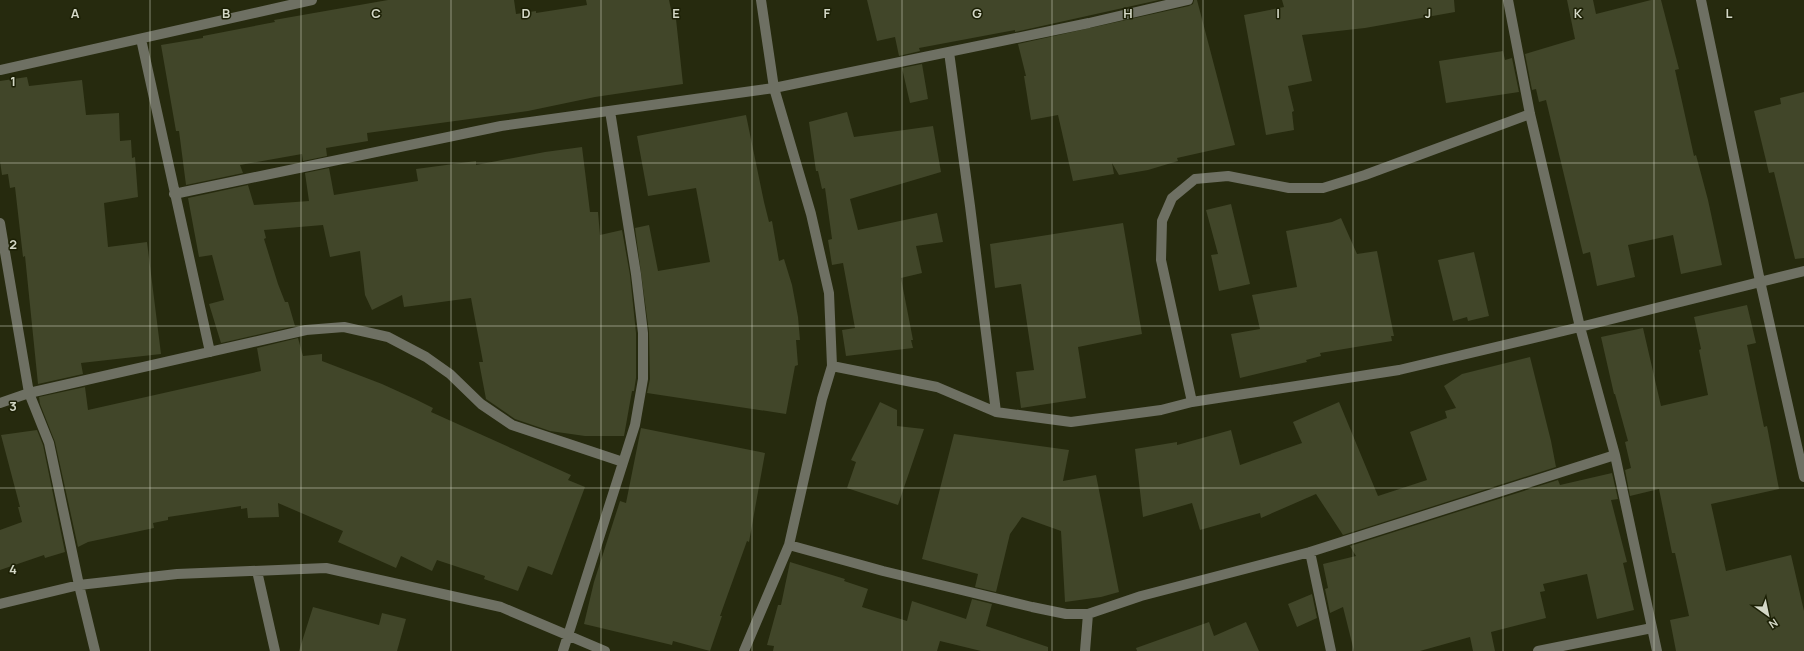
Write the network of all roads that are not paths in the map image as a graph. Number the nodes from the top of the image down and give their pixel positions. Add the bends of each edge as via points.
1 (312, 0) edge
2 (761, 0) edge
3 (1188, 0) edge
4 (1508, 0) edge
5 (1701, 0) edge
6 (141, 39) junction
7 (949, 52) junction
8 (0, 70) edge
9 (774, 88) junction
10 (610, 111) junction
11 (1530, 114) junction
12 (174, 194) junction
13 (0, 223) edge
14 (1804, 271) edge
15 (1760, 280) junction
16 (1580, 327) junction
17 (210, 352) junction
18 (832, 366) junction
19 (29, 393) junction
20 (1192, 402) junction
21 (0, 403) edge
22 (996, 412) junction
23 (1615, 455) junction
24 (623, 462) junction
25 (1804, 476) edge
26 (789, 545) junction
27 (1310, 552) junction
28 (256, 571) junction
29 (79, 585) junction
30 (0, 604) edge
31 (1088, 614) junction
32 (1652, 628) junction
33 (568, 636) junction
34 (95, 651) edge
35 (275, 651) edge
36 (563, 651) edge
37 (605, 651) edge
38 (744, 651) edge
39 (1085, 651) edge
40 (1331, 651) edge
41 (1538, 651) edge
42 (1657, 651) edge

1 - 6 street
2 - 9 street
3 - 7 street
4 - 11 street
5 - 15 street
6 - 8 street
6 - 12 street
7 - 9 street
7 - 22 street
9 - 10 street
9 - 18 street via 811,214 829,293
10 - 12 street via 501,126
10 - 24 street via 643,333 642,379 635,425
11 - 16 street
11 - 20 street via 1323,188 1289,188 1228,176 1195,179 1172,198 1162,221 1161,260
12 - 17 street
13 - 19 street
14 - 15 street
15 - 16 street
15 - 25 street
16 - 20 street via 1399,370
16 - 23 street
17 - 19 street
17 - 24 street via 306,330 344,327 388,337 426,357 450,374 481,404 512,424
18 - 22 street via 937,387
18 - 26 street
19 - 21 street
19 - 29 street via 49,442
20 - 22 street via 1161,410 1071,422
23 - 27 street
23 - 32 street
24 - 33 street
26 - 31 street via 1032,607 1066,614
26 - 38 street
27 - 31 street via 1141,596
27 - 40 street
28 - 29 street via 176,574
28 - 33 street via 326,568 501,607
28 - 35 street
29 - 30 street
29 - 34 street
31 - 39 street
32 - 41 street
32 - 42 street
33 - 36 street
33 - 37 street

